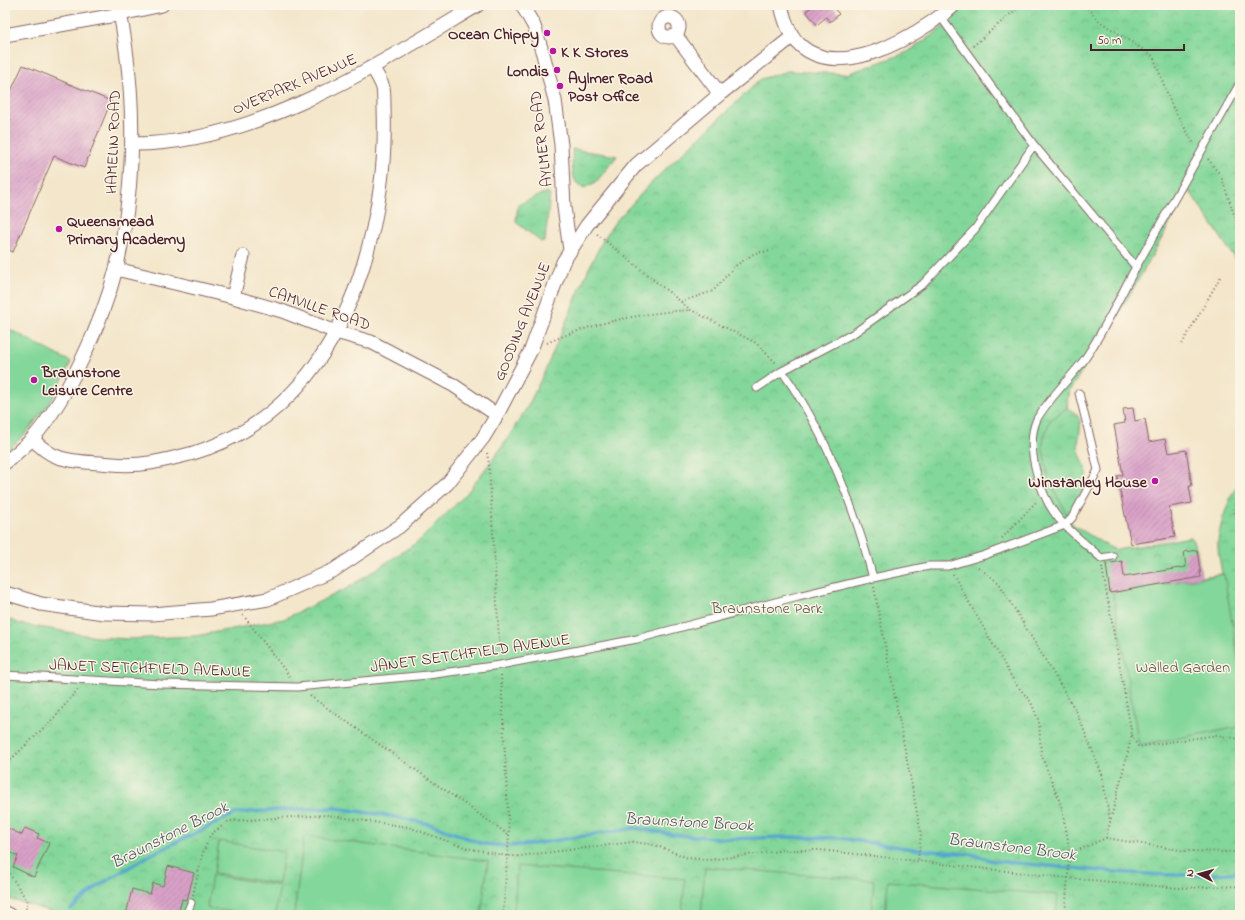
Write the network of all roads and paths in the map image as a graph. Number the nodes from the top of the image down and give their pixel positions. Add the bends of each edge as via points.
1 (162, 5) edge
2 (478, 5) edge
3 (522, 5) edge
4 (781, 5) edge
5 (954, 5) edge
6 (1021, 5) edge
7 (1086, 5) edge
8 (120, 10) edge
9 (940, 16) junction
10 (5, 35) edge
11 (676, 36) dead end
12 (792, 37) junction
13 (966, 52) junction
14 (373, 68) junction
15 (1240, 83) edge
16 (720, 94) junction
17 (132, 144) junction
18 (1034, 145) junction
19 (1201, 152) junction
20 (587, 225) junction
21 (1240, 232) edge
22 (570, 250) junction
23 (770, 251) dead end
24 (243, 256) dead end
25 (1136, 267) junction
26 (116, 269) junction
27 (1221, 276) dead end
28 (233, 297) junction
29 (681, 302) junction
30 (691, 310) junction
31 (336, 332) junction
32 (1182, 344) dead end
33 (531, 350) junction
34 (782, 371) junction
35 (757, 388) dead end
36 (1079, 393) dead end
37 (497, 415) junction
38 (483, 438) junction
39 (32, 439) junction
40 (5, 463) edge
41 (1240, 494) edge
42 (1045, 495) junction
43 (1240, 521) edge
44 (1065, 525) junction
45 (999, 540) dead end
46 (1113, 556) dead end
47 (1101, 558) junction
48 (969, 560) junction
49 (948, 566) junction
50 (873, 578) junction
51 (5, 593) edge
52 (235, 605) junction
53 (500, 665) junction
54 (5, 674) edge
55 (87, 679) junction
56 (297, 687) junction
57 (1132, 735) junction
58 (1240, 739) edge
59 (5, 765) edge
60 (1110, 822) junction
61 (509, 835) junction
62 (1106, 838) junction
63 (1240, 852) edge
64 (1069, 854) junction
65 (507, 856) junction
66 (918, 861) junction
67 (5, 867) edge
68 (1068, 878) junction
69 (1240, 886) edge
70 (191, 903) joint
71 (5, 913) edge
72 (9, 915) edge
73 (24, 915) edge
74 (186, 915) edge
75 (502, 915) edge
76 (1065, 915) edge

1 - 8 street
2 - 14 street, OVERPARK AVENUE
3 - 22 street, AYLMER ROAD via 534,26 544,54 555,100
4 - 12 street
5 - 9 street
6 - 13 path
7 - 19 path via 1099,21 1153,56 1172,106 1192,142
8 - 10 street
8 - 17 street, HAMELIN ROAD via 130,81
9 - 12 street via 911,36 875,53 842,58 821,56 807,51
9 - 13 lane
11 - 16 street
12 - 16 street, GOODING AVENUE
13 - 18 lane
14 - 17 street, OVERPARK AVENUE via 335,87 252,121 184,140
14 - 31 street via 383,88 384,165 370,244 355,289
15 - 19 lane
16 - 20 street, GOODING AVENUE via 636,165
17 - 26 street, HAMELIN ROAD via 127,206
18 - 25 lane
18 - 34 lane via 975,229 923,284 854,333
19 - 21 path via 1221,176
19 - 25 lane
20 - 22 street, GOODING AVENUE
20 - 29 path
22 - 33 street, GOODING AVENUE via 563,262
23 - 29 path via 755,253 734,266 713,291
24 - 28 street
25 - 42 lane via 1085,357 1037,418 1032,447 1034,463
26 - 28 street, CAMVILLE ROAD
26 - 39 street, HAMELIN ROAD via 96,326 76,370 57,405
27 - 32 path
28 - 31 street, CAMVILLE ROAD via 282,311
29 - 30 path
30 - 33 path via 659,312 603,324 565,335
30 - 34 path via 756,343
31 - 37 street, CAMVILLE ROAD via 372,342 453,385
31 - 39 street via 318,363 283,403 248,428 209,448 161,462 121,465 58,458
33 - 37 street, GOODING AVENUE
34 - 35 lane
34 - 50 lane via 814,422 850,502
36 - 44 lane via 1098,470 1072,518
37 - 38 street, GOODING AVENUE
38 - 52 street, GOODING AVENUE via 446,484 400,526 334,570 268,599
38 - 53 path via 489,464
39 - 40 street, HAMELIN ROAD
41 - 43 path via 1233,510
42 - 44 lane
42 - 45 path
44 - 47 lane
44 - 48 lane, JANET SETCHFIELD AVENUE
46 - 47 lane
47 - 57 path
48 - 49 lane, JANET SETCHFIELD AVENUE
48 - 60 path via 999,583 1076,711 1102,774
49 - 50 lane, JANET SETCHFIELD AVENUE via 929,566
49 - 64 path via 1015,683 1031,702 1039,722 1041,754 1061,805
50 - 53 lane, JANET SETCHFIELD AVENUE via 637,639
50 - 66 path via 921,834
51 - 52 street, GOODING AVENUE via 41,604 104,613 152,614
52 - 56 path
53 - 56 lane, JANET SETCHFIELD AVENUE via 428,675
53 - 61 path
54 - 55 lane, JANET SETCHFIELD AVENUE
55 - 56 lane, JANET SETCHFIELD AVENUE via 161,684
55 - 59 path via 54,718
56 - 61 path
57 - 58 path via 1138,747 1216,735
57 - 60 path
60 - 62 path
61 - 65 path
62 - 63 path via 1186,851
62 - 64 path
64 - 68 path
65 - 66 path via 633,842 655,845 688,858 708,860 787,850 820,850
65 - 70 path via 467,848 408,827 333,816 228,821 210,835 202,856
65 - 75 path
66 - 68 path
67 - 73 path via 28,902
68 - 69 path via 1180,888
68 - 76 path
70 - 74 lane
71 - 72 street

